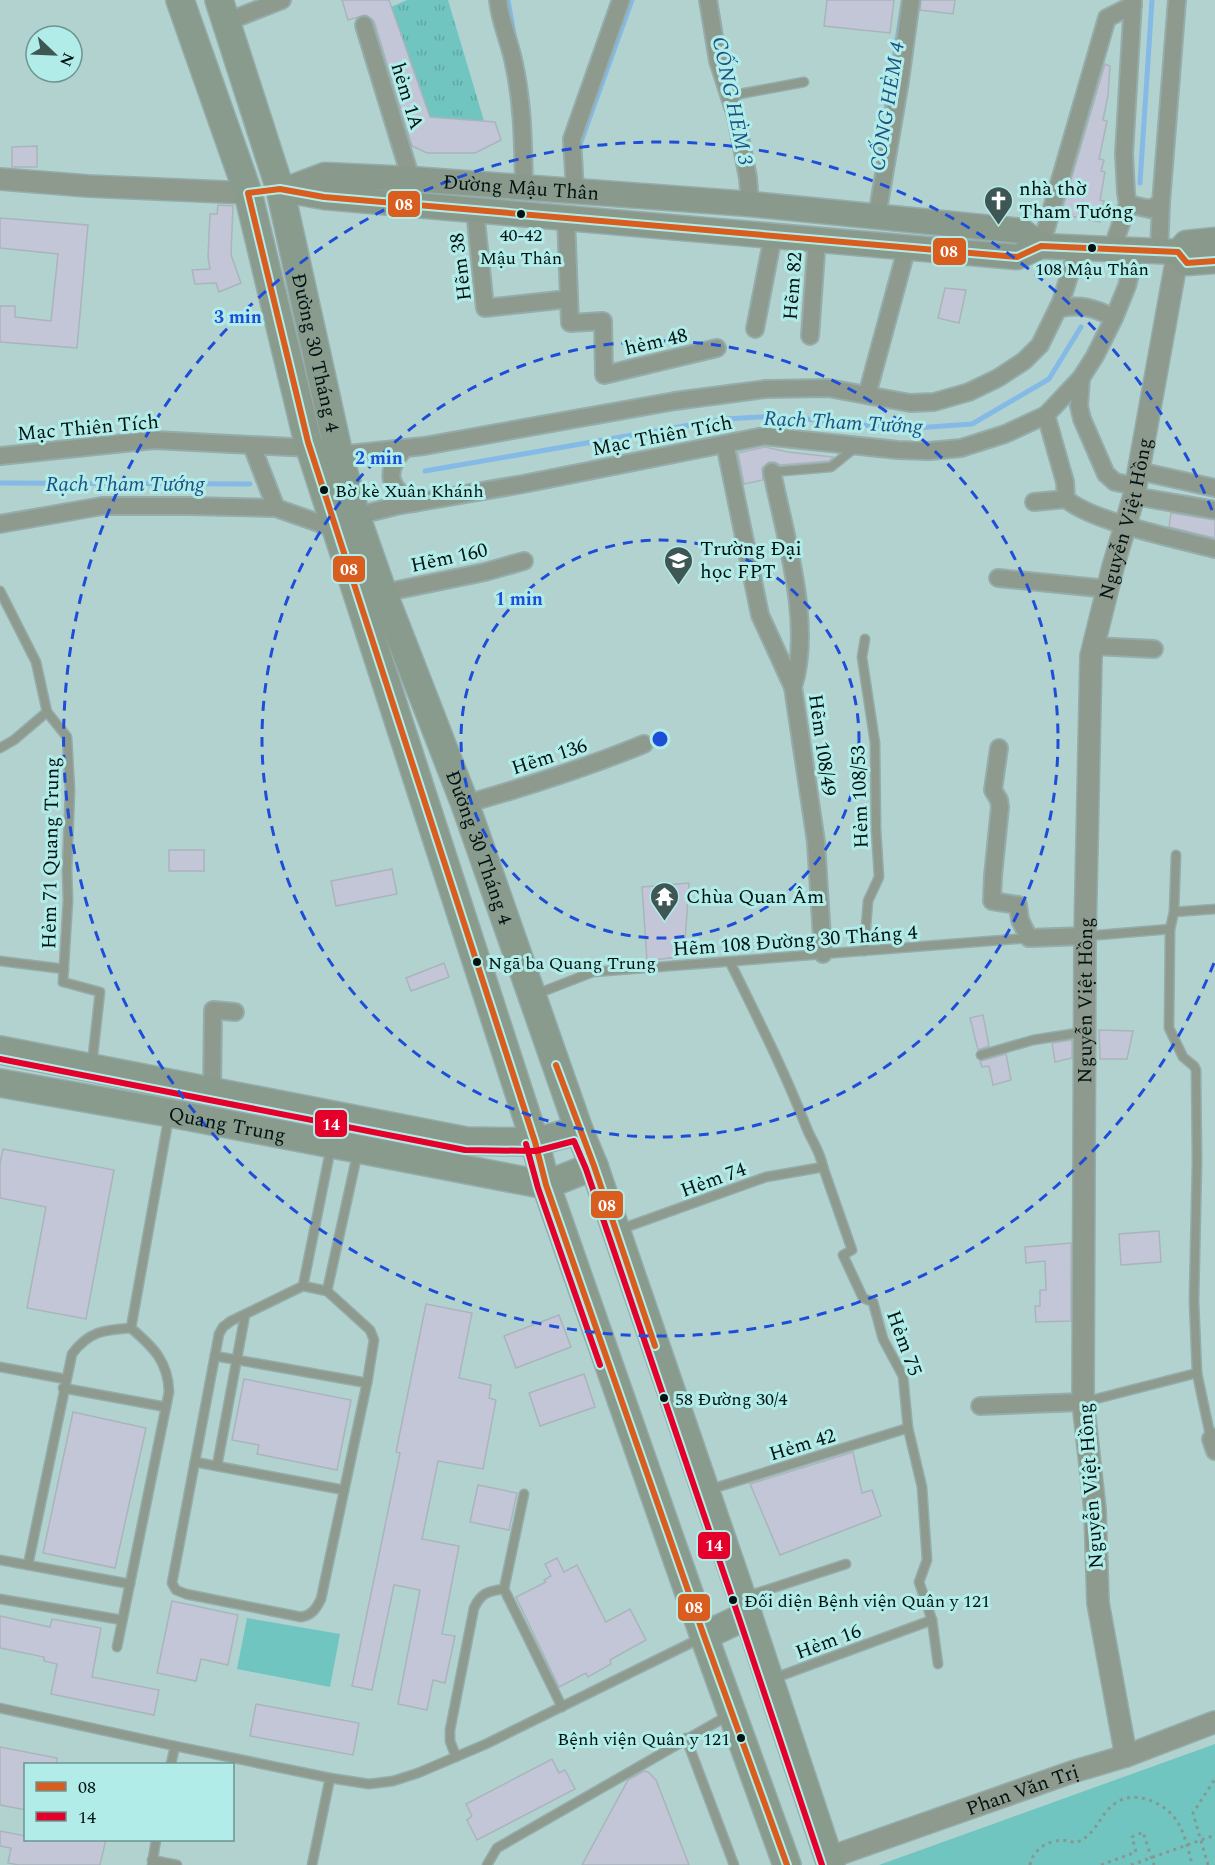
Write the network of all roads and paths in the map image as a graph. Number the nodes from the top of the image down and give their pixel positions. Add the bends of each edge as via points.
1 (180, 0) edge
2 (282, 0) edge
3 (498, 0) edge
4 (621, 0) edge
5 (708, 0) edge
6 (910, 0) edge
7 (1177, 0) edge
8 (1133, 3) edge
9 (222, 11) edge
10 (364, 25) dead end
11 (804, 82) dead end
12 (729, 96) junction
13 (411, 178) junction
14 (0, 179) edge
15 (454, 181) junction
16 (524, 186) junction
17 (284, 189) junction
18 (575, 190) junction
19 (248, 194) junction
20 (1161, 203) junction
21 (750, 204) junction
22 (1128, 204) junction
23 (464, 209) junction
24 (877, 216) junction
25 (566, 218) junction
26 (773, 236) junction
27 (817, 239) junction
28 (1215, 240) edge
29 (1041, 246) junction
30 (907, 247) junction
31 (1078, 248) junction
32 (1112, 249) junction
33 (1165, 249) junction
34 (1215, 261) edge
35 (568, 299) junction
36 (1058, 309) junction
37 (1114, 318) junction
38 (756, 329) dead end
39 (810, 336) dead end
40 (717, 348) dead end
41 (1081, 378) junction
42 (867, 395) junction
43 (1046, 415) junction
44 (725, 444) junction
45 (252, 446) junction
46 (857, 446) junction
47 (310, 448) junction
48 (404, 449) junction
49 (339, 455) junction
50 (0, 456) edge
51 (772, 472) joint
52 (1136, 484) junction
53 (1215, 488) edge
54 (1066, 499) junction
55 (1034, 502) dead end
56 (414, 503) junction
57 (276, 508) junction
58 (1215, 510) edge
59 (346, 522) junction
60 (0, 524) edge
61 (1126, 525) junction
62 (1215, 549) edge
63 (524, 561) dead end
64 (998, 578) dead end
65 (1108, 589) junction
66 (0, 591) edge
67 (383, 593) junction
68 (865, 639) dead end
69 (1094, 645) junction
70 (1154, 650) dead end
71 (793, 687) junction
72 (47, 712) junction
73 (644, 744) dead end
74 (0, 748) edge
75 (999, 748) dead end
76 (465, 804) junction
77 (1176, 855) dead end
78 (1215, 909) edge
79 (1174, 912) junction
80 (1170, 929) junction
81 (1085, 936) junction
82 (1029, 938) junction
83 (864, 951) junction
84 (823, 954) junction
85 (0, 961) edge
86 (730, 962) junction
87 (64, 969) junction
88 (531, 996) junction
89 (235, 1012) dead end
90 (1085, 1032) junction
91 (0, 1050) edge
92 (981, 1055) dead end
93 (91, 1067) junction
94 (0, 1083) edge
95 (212, 1092) junction
96 (170, 1113) junction
97 (579, 1130) junction
98 (535, 1142) junction
99 (332, 1143) junction
100 (359, 1148) junction
101 (594, 1166) junction
102 (824, 1167) junction
103 (546, 1185) junction
104 (615, 1231) junction
105 (303, 1286) junction
106 (327, 1292) junction
107 (245, 1315) junction
108 (131, 1329) junction
109 (215, 1356) junction
110 (237, 1360) junction
111 (0, 1367) edge
112 (1197, 1373) junction
113 (65, 1379) junction
114 (367, 1383) junction
115 (63, 1388) junction
116 (1083, 1402) junction
117 (980, 1406) dead end
118 (166, 1407) junction
119 (908, 1428) junction
120 (1214, 1442) edge
121 (195, 1462) junction
122 (217, 1466) junction
123 (344, 1490) junction
124 (705, 1491) junction
125 (524, 1494) dead end
126 (0, 1560) edge
127 (846, 1564) dead end
128 (28, 1565) junction
129 (130, 1584) junction
130 (504, 1588) junction
131 (0, 1599) edge
132 (745, 1606) junction
133 (122, 1620) junction
134 (932, 1620) junction
135 (704, 1636) junction
136 (117, 1647) dead end
137 (938, 1664) dead end
138 (769, 1680) junction
139 (562, 1707) junction
140 (0, 1708) edge
141 (732, 1713) junction
142 (1215, 1722) edge
143 (686, 1738) junction
144 (174, 1746) junction
145 (1126, 1756) junction
146 (456, 1757) junction
147 (171, 1763) edge
148 (330, 1778) junction
149 (1215, 1779) edge
150 (1215, 1835) edge
151 (156, 1841) edge
152 (1200, 1841) junction
153 (1188, 1845) junction
154 (1151, 1858) junction
155 (152, 1863) edge
156 (822, 1863) edge
157 (177, 1865) edge
158 (312, 1865) edge
159 (487, 1865) edge
160 (734, 1865) edge
161 (787, 1865) edge
162 (1030, 1865) edge
163 (1101, 1865) edge
164 (1131, 1865) edge
165 (1154, 1865) edge
166 (1192, 1865) edge
167 (1208, 1865) edge

1 - 19 main road, Đường 30 Tháng 4
2 - 9 street
3 - 16 street via 522,109
4 - 18 street via 572,139
5 - 12 street via 718,61
6 - 24 street
7 - 20 street
8 - 22 street via 1124,154
8 - 29 street via 1107,18
9 - 17 main road, Đường 30 Tháng 4
10 - 13 street, hẻm 1A
11 - 12 lane
12 - 21 street
13 - 15 main road, Đường Mậu Thân
13 - 17 main road, Đường Mậu Thân via 325,175
14 - 19 street
15 - 16 main road, Đường Mậu Thân
15 - 23 main road
16 - 18 main road, Đường Mậu Thân
17 - 19 main road
17 - 23 main road, Đường Mậu Thân via 324,197
17 - 49 main road, Đường 30 Tháng 4
18 - 21 main road, Đường Mậu Thân
19 - 47 main road, Đường 30 Tháng 4
20 - 22 street via 1150,209
20 - 33 street, Mạc Thiên Tích
21 - 24 main road, Đường Mậu Thân
22 - 32 street
23 - 25 main road, Đường Mậu Thân
23 - 35 street, Hẽm 38 via 485,308
24 - 29 main road, Đường Mậu Thân via 1022,231
25 - 26 main road, Đường Mậu Thân
25 - 35 street
26 - 27 main road, Đường Mậu Thân
26 - 38 street
27 - 30 main road, Đường Mậu Thân
27 - 39 street, Hẽm 82
28 - 33 main road, Đường Mậu Thân
29 - 30 main road, Đường Mậu Thân via 1017,257
29 - 31 main road, Đường Mậu Thân
30 - 42 street
31 - 32 main road, Đường Mậu Thân
31 - 36 street, Mạc Thiên Tích
32 - 33 main road, Đường Mậu Thân
33 - 34 main road, Đường Mậu Thân via 1187,263
33 - 37 street, Mạc Thiên Tích via 1127,286
33 - 52 street, Nguyễn Việt Hồng
35 - 40 street, hẻm 48 via 570,323 603,321 604,375
36 - 37 street via 1083,306
36 - 42 street, Mạc Thiên Tích via 1040,345 1024,361 969,392 934,402 910,403
37 - 41 street, Mạc Thiên Tích
41 - 43 street, Mạc Thiên Tích
41 - 52 street via 1082,419 1106,474 1115,482
42 - 48 street, Mạc Thiên Tích via 828,388 766,388
43 - 46 street, Mạc Thiên Tích via 961,448 929,451
43 - 54 street
44 - 46 street, Mạc Thiên Tích via 764,436
44 - 56 street, Mạc Thiên Tích
44 - 71 street via 760,615
45 - 47 street, Mạc Thiên Tích
45 - 50 street, Mạc Thiên Tích via 154,440
45 - 57 street
46 - 51 lane via 831,467
47 - 59 main road, Đường 30 Tháng 4
48 - 49 street, Mạc Thiên Tích
48 - 56 street via 392,468 392,481
49 - 59 main road, Đường 30 Tháng 4
51 - 71 street, Hẽm 108/49 via 801,627 799,668
52 - 53 street
52 - 58 street
52 - 61 street, Nguyễn Việt Hồng
54 - 55 street
54 - 61 street via 1076,508
56 - 59 street, Mạc Thiên Tích
57 - 59 street
57 - 60 street via 102,506
59 - 67 main road, Đường 30 Tháng 4
59 - 98 main road, Đường 30 Tháng 4
61 - 62 street
61 - 65 street, Nguyễn Việt Hồng
63 - 67 street, Hẽm 160
64 - 65 street
65 - 69 street, Nguyễn Việt Hồng
66 - 72 lane, Hẻm 71 Quang Trung via 36,662
67 - 76 main road, Đường 30 Tháng 4
68 - 83 lane, Hẻm 108/53 via 862,657 875,743 879,877 868,901
69 - 70 street
69 - 81 street, Nguyễn Việt Hồng
71 - 84 street, Hẽm 108/49 via 816,842
72 - 74 lane
72 - 87 lane, Hẻm 71 Quang Trung via 67,737 68,900
73 - 76 street, Hẽm 136 via 595,764
75 - 82 street via 993,790 1000,807 992,901 1018,905
76 - 88 main road, Đường 30 Tháng 4
77 - 79 lane
78 - 79 lane
79 - 80 lane
80 - 81 lane
80 - 112 lane via 1169,1028 1183,1057 1196,1070
81 - 82 street
81 - 90 street, Nguyễn Việt Hồng
82 - 83 lane, Hẽm 108 Đường 30 Tháng 4
83 - 84 lane, Hẽm 108 Đường 30 Tháng 4
84 - 86 lane, Hẽm 108 Đường 30 Tháng 4
85 - 87 lane
86 - 88 lane, Hẽm 108 Đường 30 Tháng 4 via 593,972
86 - 102 lane, Hẻm 75 via 790,1085
87 - 93 lane, Hẻm 71 Quang Trung via 63,982 100,992
88 - 97 main road, Đường 30 Tháng 4
89 - 95 street via 213,1010
90 - 92 lane via 1033,1040
90 - 116 street, Nguyễn Việt Hồng
91 - 93 main road, Quang Trung
93 - 95 main road, Quang Trung
94 - 96 main road, Quang Trung
95 - 98 main road, Quang Trung via 466,1141
96 - 99 main road, Quang Trung
96 - 108 lane
97 - 98 main road, Quang Trung
97 - 101 main road, Đường 30 Tháng 4
98 - 103 main road, Đường 30 Tháng 4
99 - 100 main road, Quang Trung
99 - 105 lane
100 - 103 main road, Quang Trung
100 - 106 lane
101 - 103 main road
101 - 104 main road, Đường 30 Tháng 4
102 - 104 lane, Hẻm 74 via 766,1178
102 - 119 lane, Hẻm 75 via 852,1251 843,1255 863,1298 873,1302 883,1338 903,1376
103 - 135 main road, Đường 30 Tháng 4
104 - 124 main road, Đường 30 Tháng 4
105 - 106 lane
105 - 107 lane
106 - 114 lane via 370,1330 374,1340
107 - 109 lane via 224,1327
107 - 110 lane
108 - 113 lane via 103,1330 82,1341 72,1354
108 - 118 lane via 163,1363 168,1377
109 - 110 lane
109 - 121 lane
110 - 114 lane
110 - 122 lane
111 - 113 lane
112 - 116 lane
112 - 120 lane
113 - 115 lane
114 - 123 lane
115 - 118 lane
115 - 128 lane
116 - 117 street
116 - 145 street, Nguyễn Việt Hồng via 1095,1510 1098,1603
118 - 129 lane
119 - 124 lane, Hẻm 42
119 - 134 lane, Hẻm 75 via 922,1487 927,1560 919,1582
121 - 122 lane
121 - 123 lane via 172,1583 176,1590 301,1617 316,1609 321,1599
122 - 123 lane
124 - 132 main road, Đường 30 Tháng 4
125 - 130 lane
126 - 128 lane
127 - 132 lane
128 - 129 lane
129 - 133 lane
130 - 139 lane
130 - 146 lane via 487,1591 474,1608 450,1730
131 - 133 lane
132 - 135 main road
132 - 138 main road, Đường 30 Tháng 4
133 - 136 lane
134 - 137 lane, Hẻm 75
134 - 138 lane, Hẻm 16
135 - 139 lane
135 - 141 main road, Đường 30 Tháng 4
138 - 156 main road, Đường 30 Tháng 4 via 815,1822
139 - 146 lane
140 - 144 lane
141 - 143 lane
141 - 161 main road, Đường 30 Tháng 4
142 - 145 street, Phan Văn Trị
143 - 159 lane via 497,1848
143 - 160 lane
144 - 147 lane
144 - 148 lane
145 - 156 street, Phan Văn Trị
146 - 148 lane via 393,1781 369,1784
148 - 158 lane
149 - 152 path via 1193,1813
150 - 152 path
151 - 155 lane
152 - 153 path
152 - 167 path
153 - 154 path
153 - 162 path via 1176,1820 1161,1806 1128,1796 1104,1813 1087,1838 1041,1846
153 - 166 path
154 - 163 path via 1143,1832 1132,1837 1136,1852
154 - 164 path
154 - 165 path
155 - 157 lane

